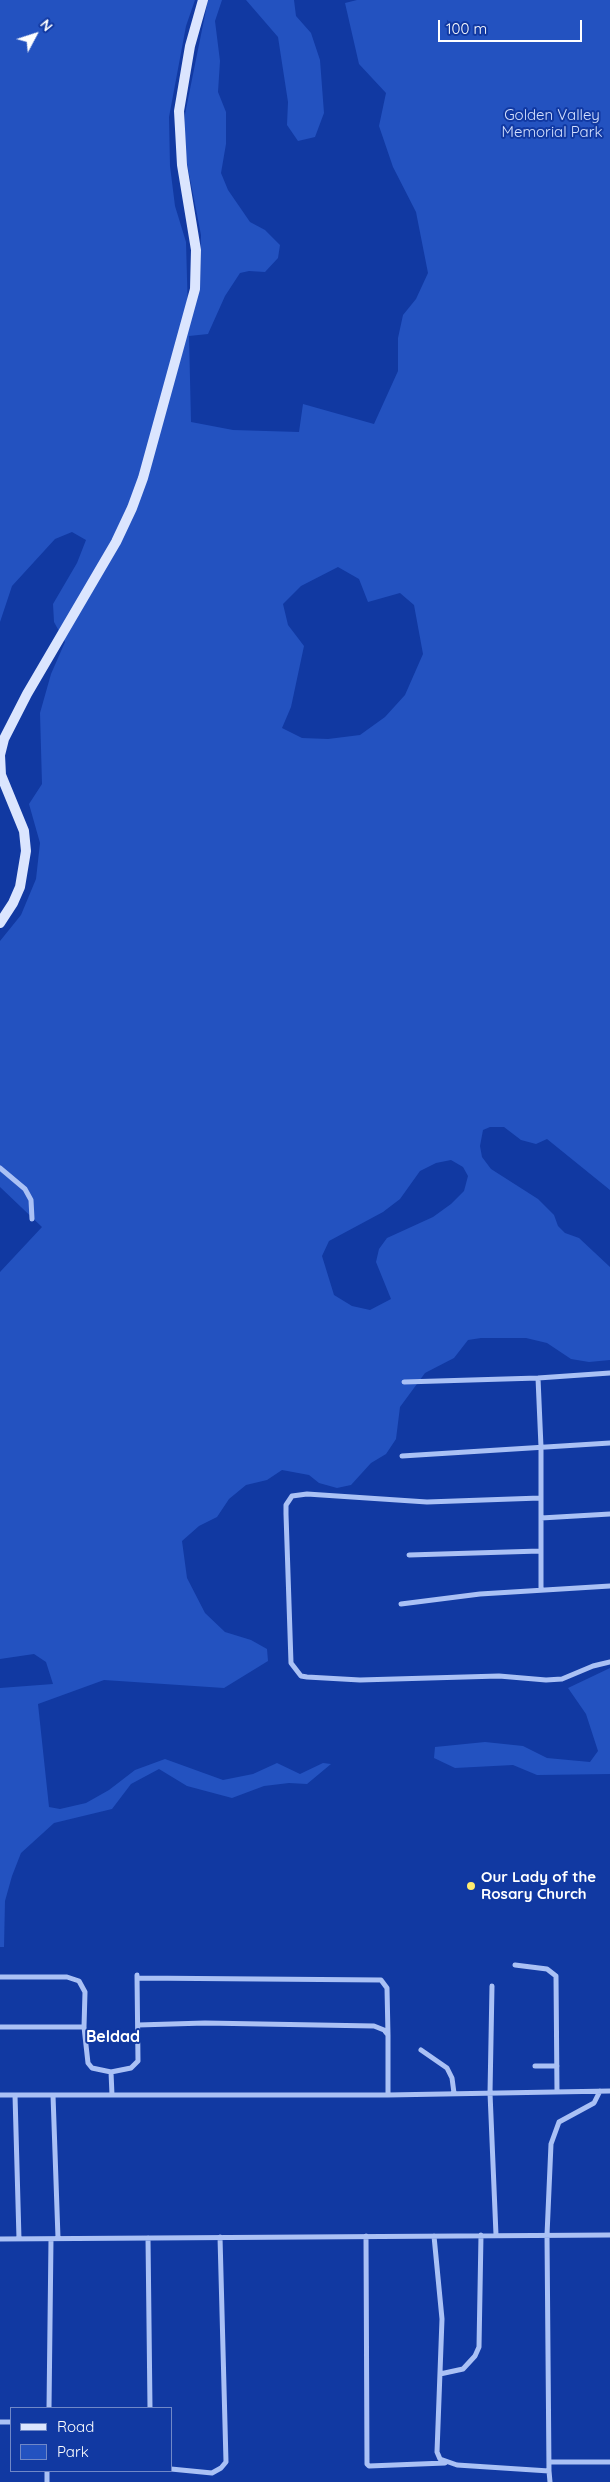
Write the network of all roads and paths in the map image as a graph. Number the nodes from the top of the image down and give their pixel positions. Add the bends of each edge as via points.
1 (203, 0) edge
2 (0, 923) edge
3 (0, 1168) edge
4 (32, 1219) dead end
5 (610, 1373) edge
6 (538, 1378) junction
7 (404, 1382) dead end
8 (610, 1444) edge
9 (541, 1447) junction
10 (402, 1456) dead end
11 (540, 1498) junction
12 (610, 1514) edge
13 (541, 1518) junction
14 (540, 1551) junction
15 (409, 1556) dead end
16 (610, 1586) edge
17 (541, 1590) junction
18 (401, 1604) dead end
19 (610, 1662) edge
20 (514, 1965) dead end
21 (0, 1977) edge
22 (492, 1986) dead end
23 (138, 2025) junction
24 (0, 2027) edge
25 (84, 2027) junction
26 (388, 2035) junction
27 (421, 2050) dead end
28 (535, 2066) dead end
29 (558, 2066) junction
30 (111, 2072) junction
31 (610, 2091) edge
32 (557, 2092) junction
33 (600, 2092) junction
34 (454, 2093) junction
35 (490, 2093) junction
36 (0, 2095) edge
37 (15, 2095) junction
38 (53, 2095) junction
39 (112, 2095) junction
40 (388, 2095) junction
41 (610, 2234) edge
42 (496, 2235) junction
43 (547, 2235) junction
44 (366, 2236) junction
45 (434, 2236) junction
46 (481, 2236) junction
47 (220, 2237) junction
48 (51, 2238) junction
49 (58, 2238) junction
50 (148, 2238) junction
51 (0, 2239) edge
52 (19, 2239) junction
53 (440, 2374) junction
54 (49, 2407) edge
55 (150, 2407) edge
56 (550, 2462) junction
57 (610, 2462) edge
58 (446, 2463) junction
59 (172, 2469) edge
60 (549, 2470) junction
61 (550, 2482) edge

1 - 2 main road via 190,46 179,111 182,165 196,250 195,289 132,508 4,739 0,755 1,775 24,831 26,851 20,886
3 - 4 street via 25,1189 31,1200
5 - 6 street
6 - 7 street
6 - 9 street
8 - 9 street
9 - 10 street
9 - 11 street
11 - 13 street
11 - 19 street via 427,1502 307,1494 292,1496 286,1505 291,1663 301,1676 307,1677 360,1680 499,1676 546,1680 562,1679
12 - 13 street
13 - 14 street
14 - 15 street
14 - 17 street
16 - 17 street
17 - 18 street
20 - 29 street via 547,1969 556,1976
21 - 25 street via 67,1977 79,1981 85,1992
22 - 35 street
23 - 26 street via 374,2026
23 - 26 street via 137,1976 381,1980 387,1988
23 - 30 street via 138,2061 131,2068
24 - 25 street
25 - 30 street via 89,2066
26 - 40 street
27 - 34 street via 450,2072
28 - 29 street
29 - 32 street
30 - 39 street
31 - 33 street
32 - 33 street
32 - 35 street
33 - 43 street via 594,2103 566,2116 554,2130
34 - 35 street
34 - 40 street
35 - 42 street
36 - 37 street
37 - 38 street
37 - 52 street
38 - 39 street
38 - 49 street
39 - 40 street
41 - 43 street
42 - 43 street
42 - 46 street
43 - 56 street
44 - 45 street
44 - 47 street
44 - 58 street via 367,2464
45 - 46 street
45 - 53 street via 442,2319
46 - 53 street via 479,2347 463,2368
47 - 50 street
47 - 59 street via 226,2462 212,2473
48 - 49 street
48 - 52 street
48 - 54 street
49 - 50 street
50 - 55 street
51 - 52 street
53 - 58 street via 437,2452
56 - 57 street
56 - 60 street
58 - 60 street
60 - 61 street

